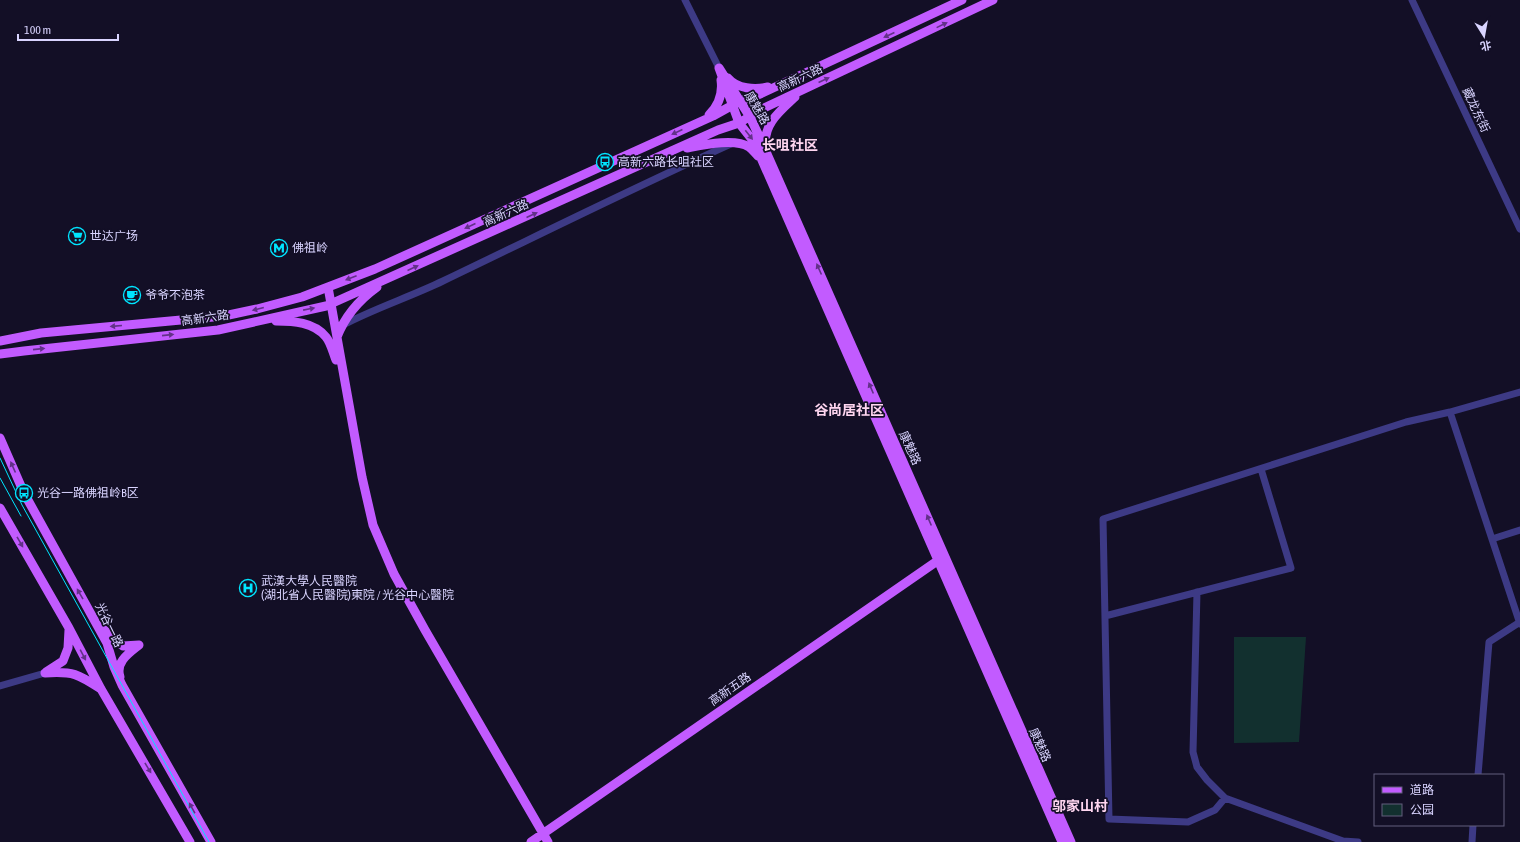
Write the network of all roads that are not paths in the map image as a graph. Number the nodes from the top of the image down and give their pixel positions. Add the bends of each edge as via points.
1 (685, 0) edge
2 (962, 0) edge
3 (993, 0) edge
4 (1412, 0) edge
5 (719, 68) junction
6 (792, 79) junction
7 (801, 91) junction
8 (736, 103) junction
9 (750, 117) junction
10 (704, 120) junction
11 (739, 123) junction
12 (733, 144) junction
13 (674, 150) junction
14 (765, 158) junction
15 (1520, 229) edge
16 (391, 278) junction
17 (325, 288) junction
18 (329, 305) junction
19 (256, 321) junction
20 (343, 326) junction
21 (41, 333) junction
22 (0, 335) edge
23 (0, 341) edge
24 (339, 349) junction
25 (24, 351) junction
26 (0, 354) edge
27 (336, 360) junction
28 (0, 362) edge
29 (1520, 392) edge
30 (1450, 412) junction
31 (0, 438) edge
32 (1261, 468) junction
33 (0, 508) edge
34 (1520, 530) edge
35 (1492, 539) junction
36 (941, 558) junction
37 (1197, 592) junction
38 (1105, 616) junction
39 (1520, 623) edge
40 (97, 624) junction
41 (69, 628) junction
42 (45, 673) junction
43 (122, 685) junction
44 (0, 686) edge
45 (101, 689) junction
46 (1478, 774) edge
47 (1225, 798) junction
48 (1473, 826) edge
49 (539, 838) edge
50 (190, 842) edge
51 (211, 842) edge
52 (548, 842) edge
53 (1062, 842) edge
54 (1071, 842) edge
55 (1358, 842) edge
56 (1472, 842) edge

1 - 5 street, 康魅路
2 -> 6 main road, 高新六路
7 -> 3 main road, 高新六路
4 - 15 street, 藏龙东街
5 - 6 main road via 730,81 750,88 766,87
5 - 8 main road, 康魅路
5 - 10 main road via 722,89 720,98 714,110
6 - 8 main road, 高新六路
7 - 9 main road, 高新六路
7 - 14 main road via 772,120 767,129
8 - 9 main road, 康魅路
8 - 10 main road, 高新六路
8 - 11 main road, 康魅路
9 - 11 main road, 高新六路
9 - 14 main road, 康魅路
10 -> 17 main road, 高新六路 via 375,269
11 - 13 main road, 高新六路
11 -> 14 main road, 康魅路
12 - 13 main road via 712,143
12 - 14 main road via 749,147
12 - 20 street
16 -> 13 main road, 高新六路
14 - 36 main road, 康魅路
16 - 18 main road, 高新六路
16 - 20 main road via 362,298
17 - 18 main road
17 -> 21 main road, 高新六路 via 257,310 224,316
19 -> 18 main road, 高新六路
18 - 24 main road
18 - 27 main road
25 -> 19 main road, 高新六路 via 218,330
19 - 27 main road via 287,321 317,329 326,337
20 - 24 main road via 337,338
21 - 22 main road
21 - 23 main road, 高新六路
24 - 49 main road via 373,525 394,574
25 - 26 main road, 高新六路
25 - 28 main road
27 - 49 main road via 357,478 369,527 390,576 420,633
29 - 30 street
30 - 32 street via 1406,422
30 - 35 street
40 -> 31 main road, 光谷一路 via 28,499
32 - 37 street via 1292,568
32 - 38 street via 1103,519
33 -> 41 main road
34 - 35 street
35 - 39 street
36 - 49 main road, 高新五路
36 - 53 main road, 康魅路
36 - 54 main road, 康魅路
37 - 38 street
37 - 47 street via 1193,752 1197,767
38 - 47 street via 1109,819 1188,822 1215,810
39 - 46 street via 1489,642
40 - 43 main road, 光谷一路 via 107,642
40 - 43 main road via 123,646 139,645 121,661 119,673
41 - 42 main road via 68,648 63,662
41 -> 45 main road
42 - 44 street
42 - 45 main road via 65,672 82,677
51 -> 43 main road, 光谷一路
45 -> 50 main road
47 - 55 street via 1343,840
48 - 56 street
49 - 52 main road

